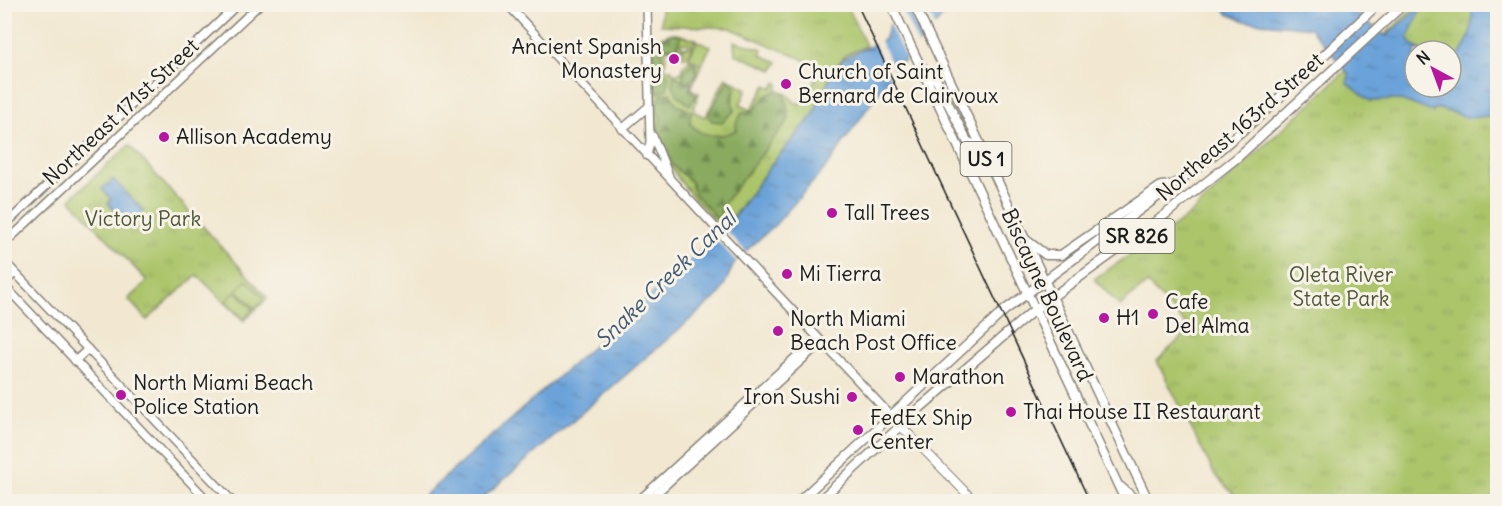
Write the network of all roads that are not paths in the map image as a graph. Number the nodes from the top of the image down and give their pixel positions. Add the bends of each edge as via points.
1 (238, 4) edge
2 (260, 4) edge
3 (507, 4) edge
4 (647, 4) edge
5 (914, 4) edge
6 (1378, 4) edge
7 (1404, 4) edge
8 (892, 7) edge
9 (916, 58) junction
10 (648, 107) junction
11 (1263, 113) junction
12 (648, 119) junction
13 (1274, 126) junction
14 (622, 129) junction
15 (981, 148) junction
16 (646, 156) junction
17 (1173, 185) junction
18 (681, 192) junction
19 (4, 226) edge
20 (1024, 238) junction
21 (4, 244) edge
22 (4, 261) edge
23 (15, 273) junction
24 (1043, 280) junction
25 (4, 284) edge
26 (1026, 293) junction
27 (1052, 297) junction
28 (1034, 310) junction
29 (819, 341) junction
30 (88, 349) junction
31 (75, 361) junction
32 (891, 416) junction
33 (901, 425) junction
34 (1116, 483) junction
35 (209, 501) edge
36 (233, 501) edge
37 (637, 501) edge
38 (647, 501) edge
39 (798, 501) edge
40 (818, 501) edge
41 (975, 501) edge
42 (1126, 501) edge
43 (1138, 501) edge
44 (1149, 501) edge

1 - 19 street, Northeast 171st Street
2 - 21 street, Northeast 171st Street
3 - 14 street
4 - 10 street
5 - 15 main road, Biscayne Boulevard / US 1
6 - 11 main road, Northeast 163rd Street / SR 826
7 - 13 main road, Northeast 163rd Street / SR 826
8 - 9 main road, Biscayne Boulevard / US 1
9 - 15 main road via 937,81 967,141
9 - 26 main road, Biscayne Boulevard / US 1
10 - 12 street
10 - 14 street
11 - 13 main road
11 - 17 main road, Northeast 163rd Street / SR 826
12 - 16 street via 650,142
12 - 18 street via 665,170
13 - 27 main road, Northeast 163rd Street / SR 826 via 1152,225
14 - 16 street
15 - 20 main road, Biscayne Boulevard / US 1
16 - 18 street
17 - 20 main road via 1161,186 1061,255 1046,255
17 - 24 main road, Northeast 163rd Street / SR 826
18 - 29 street
20 - 24 main road, Biscayne Boulevard / US 1
22 - 23 street
23 - 25 street
23 - 30 street
24 - 26 main road, Northeast 163rd Street / SR 826
24 - 27 main road, Biscayne Boulevard / US 1
25 - 31 street
26 - 28 main road, Biscayne Boulevard / US 1
26 - 32 main road, Northeast 163rd Street / SR 826
27 - 28 main road, Northeast 163rd Street / SR 826
27 - 44 main road, Biscayne Boulevard / US 1
28 - 33 main road, Northeast 163rd Street / SR 826
28 - 34 main road, Biscayne Boulevard / US 1
29 - 32 street
29 - 37 street via 812,342
29 - 38 street
30 - 31 street
30 - 36 street
31 - 35 street
32 - 33 main road
32 - 39 main road, Northeast 163rd Street / SR 826
33 - 40 main road, Northeast 163rd Street / SR 826
33 - 41 main road
34 - 42 main road, Biscayne Boulevard / US 1
34 - 43 main road

